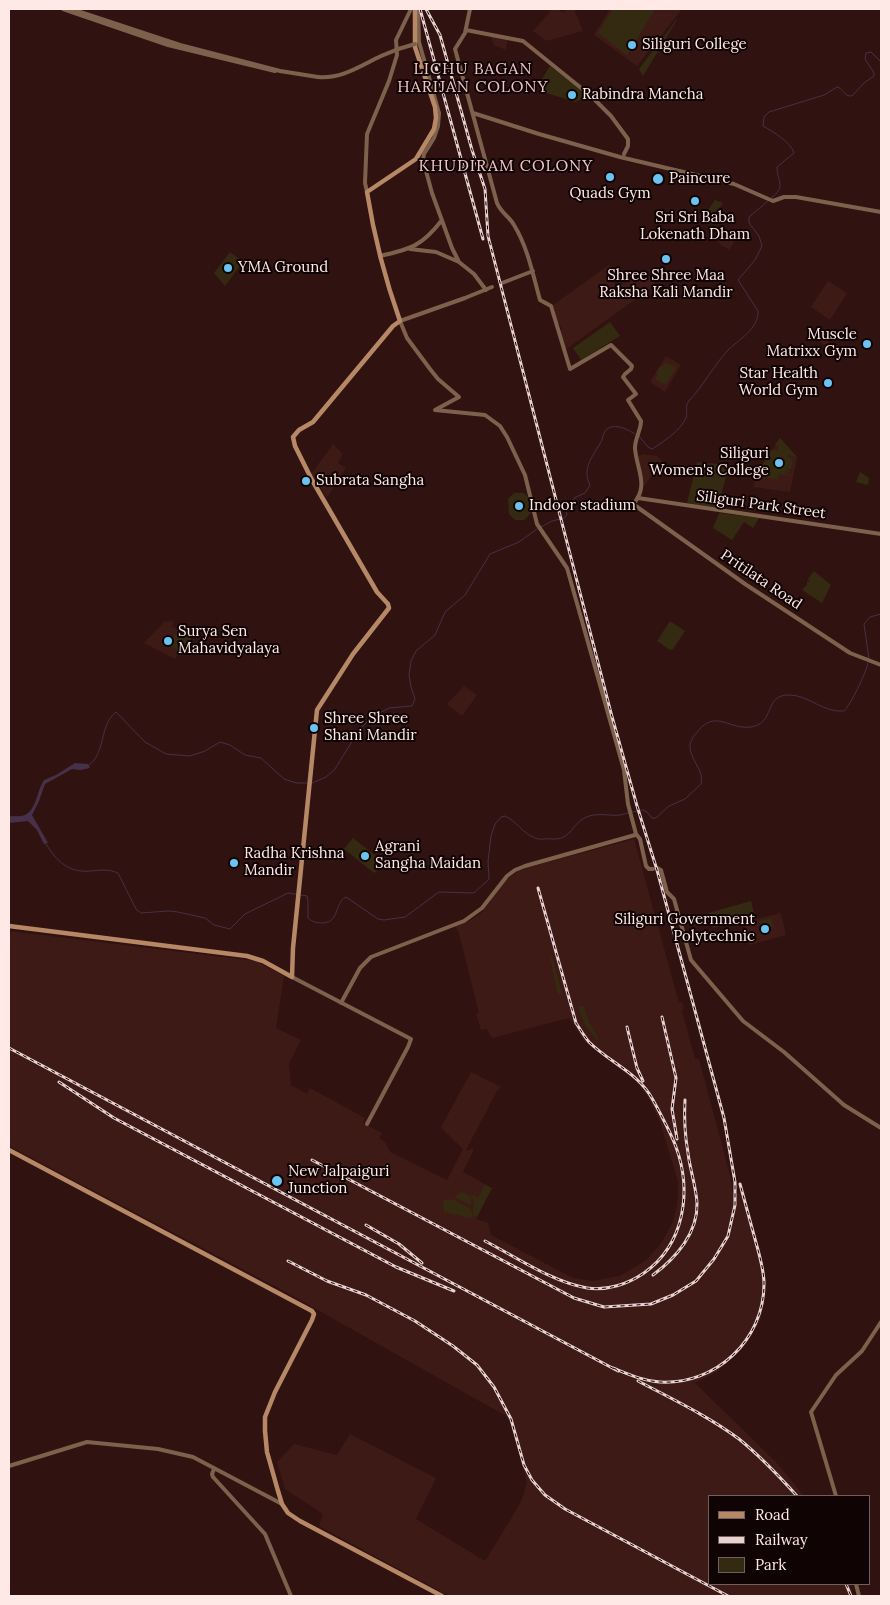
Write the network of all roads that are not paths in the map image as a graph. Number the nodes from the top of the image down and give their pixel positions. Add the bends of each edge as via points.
1 (63, 9) edge
2 (71, 9) edge
3 (411, 9) edge
4 (416, 9) edge
5 (470, 9) edge
6 (466, 30) junction
7 (415, 44) junction
8 (280, 71) junction
9 (473, 113) junction
10 (624, 154) junction
11 (620, 157) junction
12 (628, 159) junction
13 (367, 192) junction
14 (881, 212) edge
15 (442, 220) junction
16 (410, 249) junction
17 (380, 256) junction
18 (460, 262) junction
19 (533, 271) junction
20 (502, 283) dead end
21 (492, 287) dead end
22 (486, 290) junction
23 (400, 321) junction
24 (638, 498) junction
25 (881, 534) edge
26 (881, 665) edge
27 (635, 835) dead end
28 (9, 926) edge
29 (283, 971) junction
30 (292, 973) junction
31 (341, 1003) junction
32 (368, 1122) dead end
33 (881, 1128) edge
34 (9, 1150) edge
35 (881, 1322) edge
36 (9, 1466) edge
37 (214, 1469) junction
38 (836, 1495) edge
39 (282, 1504) junction
40 (291, 1596) edge
41 (442, 1596) edge

1 - 8 street via 168,45
2 - 8 street via 172,43
3 - 13 street via 396,40 396,60 367,134
4 - 7 main road
4 - 15 street via 419,42 439,113 437,132 423,158
5 - 6 street
6 - 9 street via 455,51
6 - 10 street via 523,41 591,96 610,116 628,139
7 - 8 street, bridge via 328,78
7 - 13 main road via 436,114 433,133 417,158
9 - 11 street
9 - 19 street via 497,203 515,225
10 - 11 street
10 - 12 street
11 - 12 street
12 - 14 street via 730,183 773,201 788,197 806,198
13 - 17 main road
15 - 16 street via 431,234
15 - 18 street
16 - 17 street
16 - 18 street via 436,252
17 - 23 main road
18 - 22 street
19 - 20 street
19 - 24 street via 540,300 550,306 570,370 612,345 632,366 624,377 636,394 628,400 641,421 635,447 642,488
21 - 22 street
22 - 23 street
23 - 30 main road via 313,422 294,437 295,446 312,480 376,592 389,606 353,654 317,712
23 - 33 street via 406,338 430,370 459,397 435,410 485,415 504,430 525,475 537,524 567,568 624,770 628,804 646,866 661,870 667,892 674,899 691,960 743,1022 784,1052 844,1105
24 - 25 street, Siliguri Park Street
24 - 26 street, Pritilata Road via 633,504 751,588 850,653
27 - 31 street via 515,870 471,917 371,956 363,963
28 - 29 main road via 247,956
29 - 30 main road
29 - 30 main road
30 - 31 street
31 - 32 street via 411,1039
34 - 39 main road via 313,1312 265,1417 267,1452
35 - 38 street via 862,1351 836,1375 811,1412
36 - 37 street via 87,1442 158,1449 196,1458
37 - 39 street
37 - 40 street via 213,1477 265,1534
39 - 41 main road via 290,1515 300,1521

